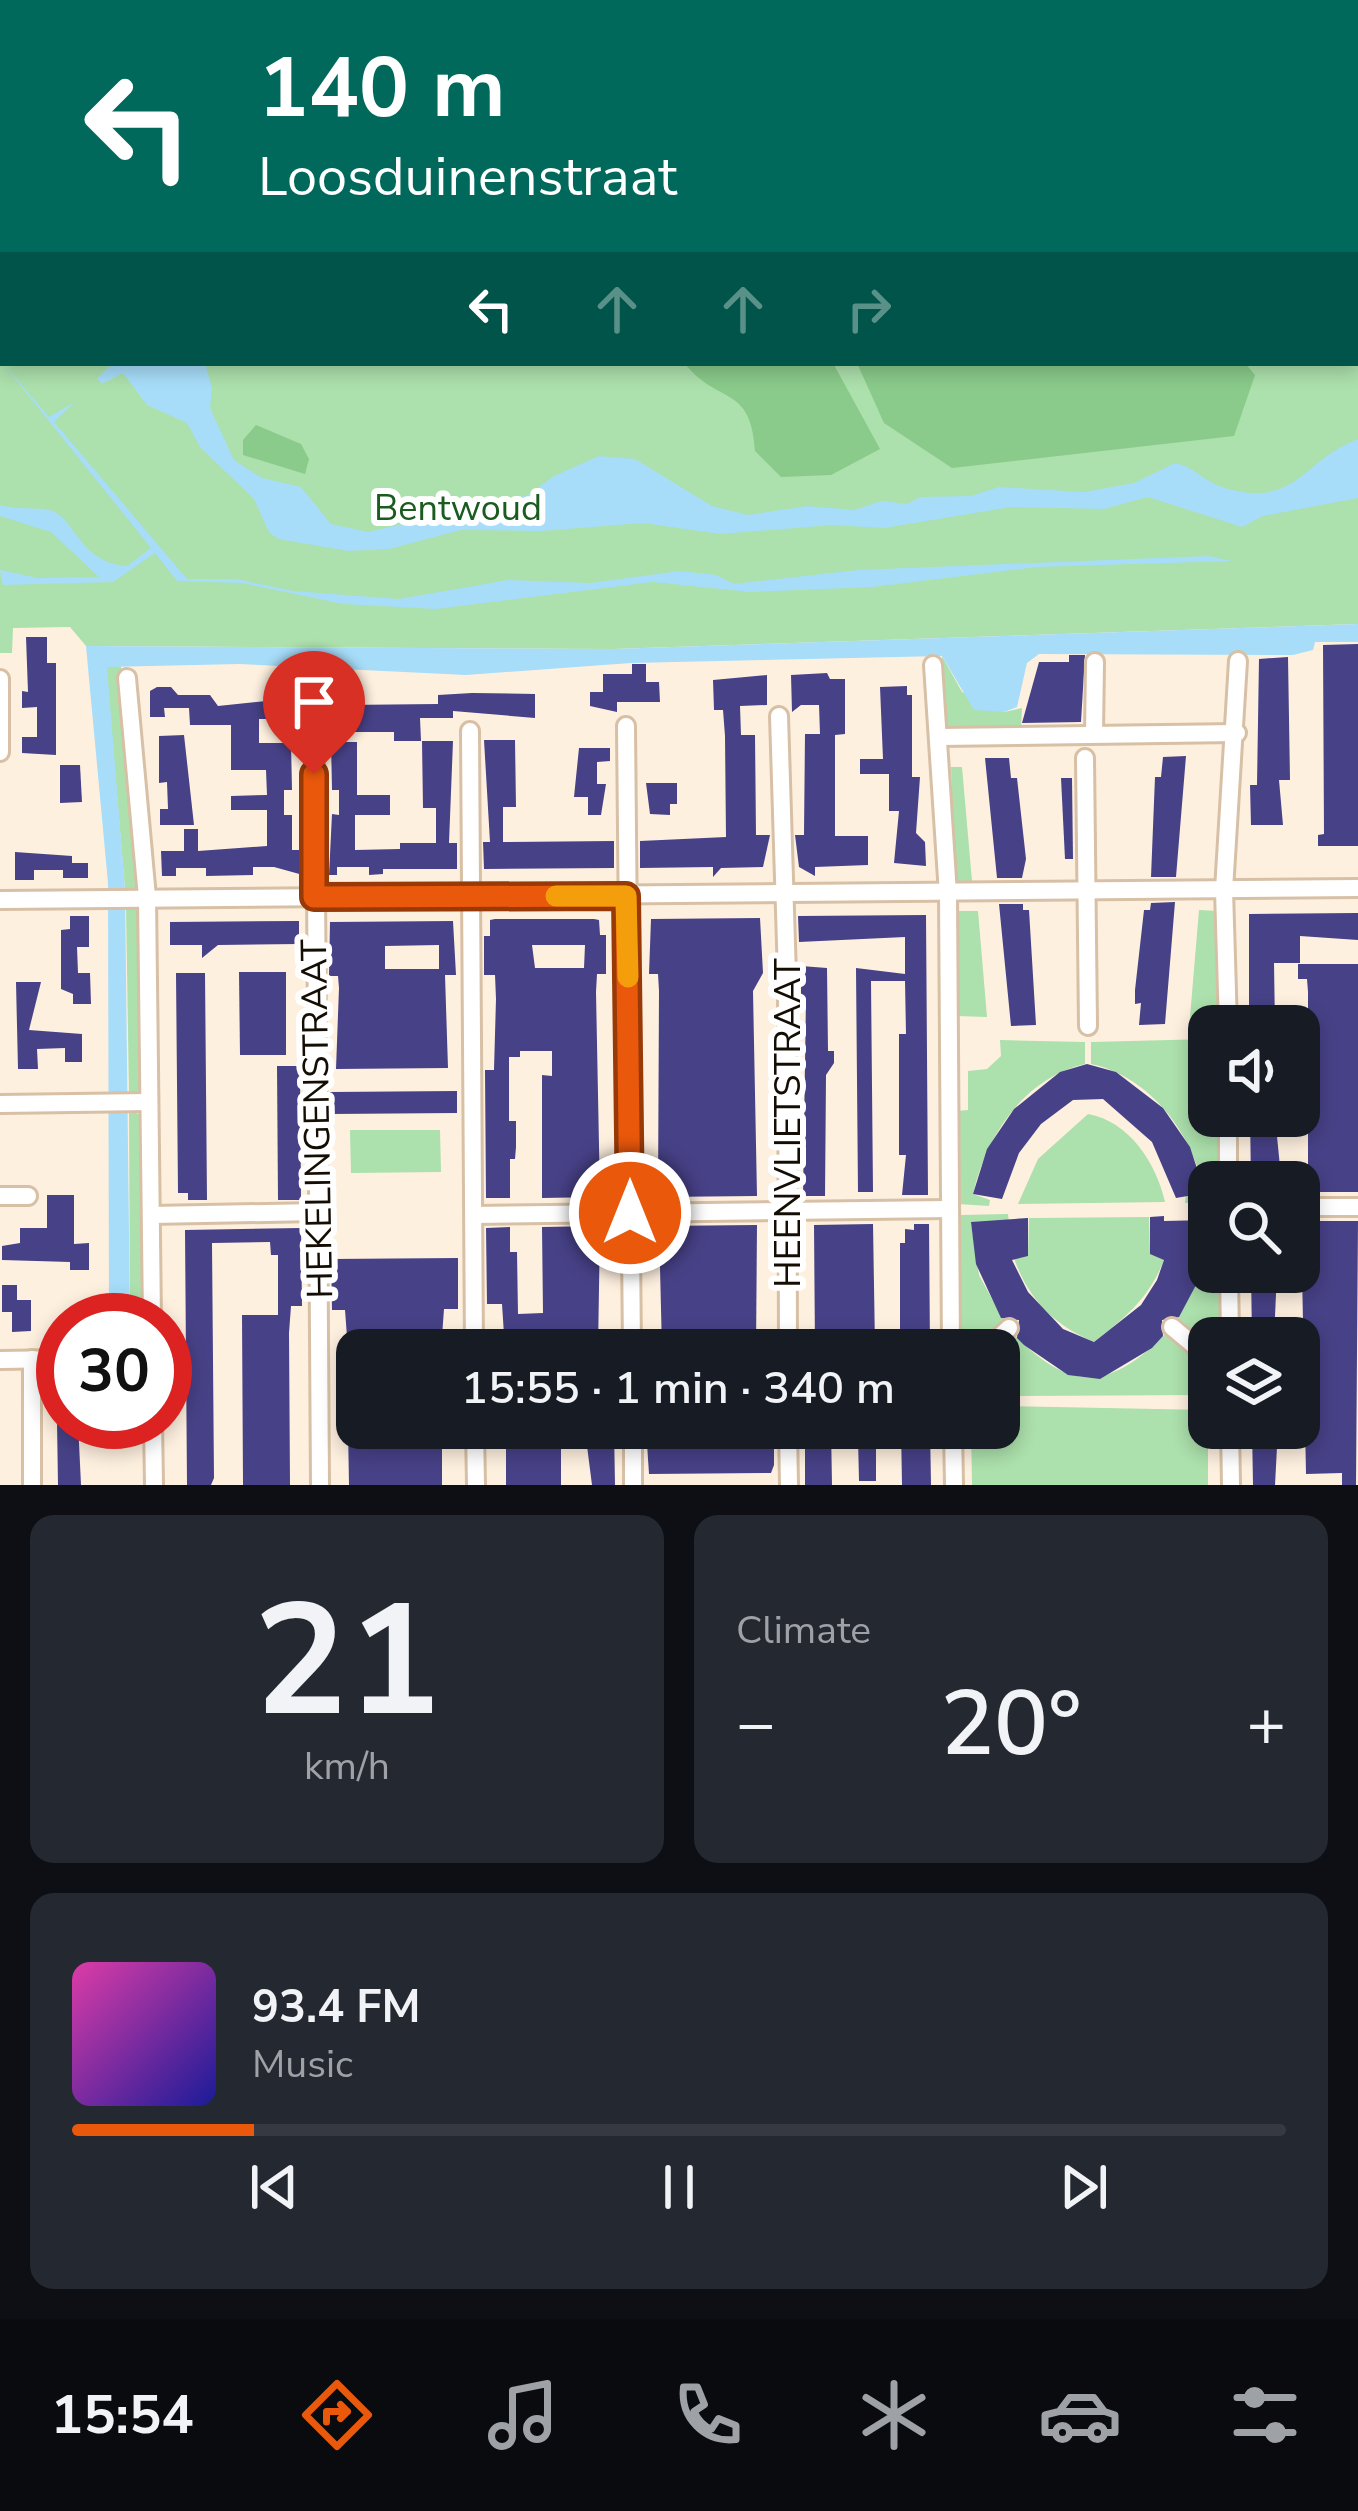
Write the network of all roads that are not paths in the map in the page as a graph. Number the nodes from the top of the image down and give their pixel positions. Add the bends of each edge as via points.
1 (1238, 661) dead end
2 (1095, 662) dead end
3 (933, 665) dead end
4 (127, 678) dead end
5 (0, 679) edge
6 (779, 716) dead end
7 (626, 726) dead end
8 (470, 731) dead end
9 (315, 733) dead end
10 (1094, 734) junction
11 (1237, 734) junction
12 (939, 737) junction
13 (0, 752) edge
14 (1085, 758) dead end
15 (1358, 888) edge
16 (1224, 890) junction
17 (1088, 891) junction
18 (784, 895) junction
19 (948, 895) junction
20 (468, 896) junction
21 (626, 896) junction
22 (138, 897) junction
23 (314, 897) junction
24 (0, 899) edge
25 (1227, 1005) edge
26 (1088, 1025) dead end
27 (142, 1102) junction
28 (0, 1104) edge
29 (0, 1196) edge
30 (28, 1196) dead end
31 (1320, 1207) edge
32 (1358, 1207) edge
33 (950, 1209) junction
34 (787, 1210) junction
35 (317, 1212) junction
36 (630, 1213) junction
37 (474, 1214) junction
38 (151, 1215) junction
39 (152, 1293) edge
40 (1172, 1327) dead end
41 (474, 1329) edge
42 (632, 1329) edge
43 (788, 1329) edge
44 (951, 1329) edge
45 (1188, 1340) edge
46 (32, 1359) junction
47 (36, 1359) edge
48 (0, 1360) edge
49 (153, 1449) edge
50 (475, 1449) edge
51 (633, 1449) edge
52 (788, 1449) edge
53 (953, 1449) edge
54 (1231, 1449) edge
55 (32, 1485) edge
56 (154, 1485) edge
57 (320, 1485) edge
58 (476, 1485) edge
59 (633, 1485) edge
60 (789, 1485) edge
61 (954, 1485) edge
62 (1231, 1485) edge

1 - 11 street
2 - 10 street
3 - 12 street
4 - 22 street
5 - 13 street
6 - 18 street, HEENVLIETSTRAAT
7 - 21 street
8 - 20 street
9 - 23 street, HEKELINGENSTRAAT
10 - 11 street
10 - 12 street
11 - 16 street
12 - 19 street
14 - 17 street
15 - 16 street
16 - 17 street
16 - 25 street
17 - 19 street
17 - 26 street
18 - 19 street
18 - 21 street
18 - 34 street, HEENVLIETSTRAAT
19 - 33 street
20 - 21 street
20 - 23 street
20 - 37 street
21 - 36 street
22 - 23 street
22 - 24 street
22 - 27 street
23 - 35 street, HEKELINGENSTRAAT
27 - 28 street
27 - 38 street
29 - 30 street
31 - 32 street
33 - 34 street
33 - 44 street
34 - 36 street
34 - 43 street, HEENVLIETSTRAAT
35 - 38 street
35 - 57 street, HEKELINGENSTRAAT
36 - 37 street
36 - 42 street
37 - 41 street
38 - 39 street
40 - 45 street
46 - 47 street
46 - 48 street
46 - 55 street
49 - 56 street
50 - 58 street
51 - 59 street
52 - 60 street
53 - 61 street
54 - 62 street

